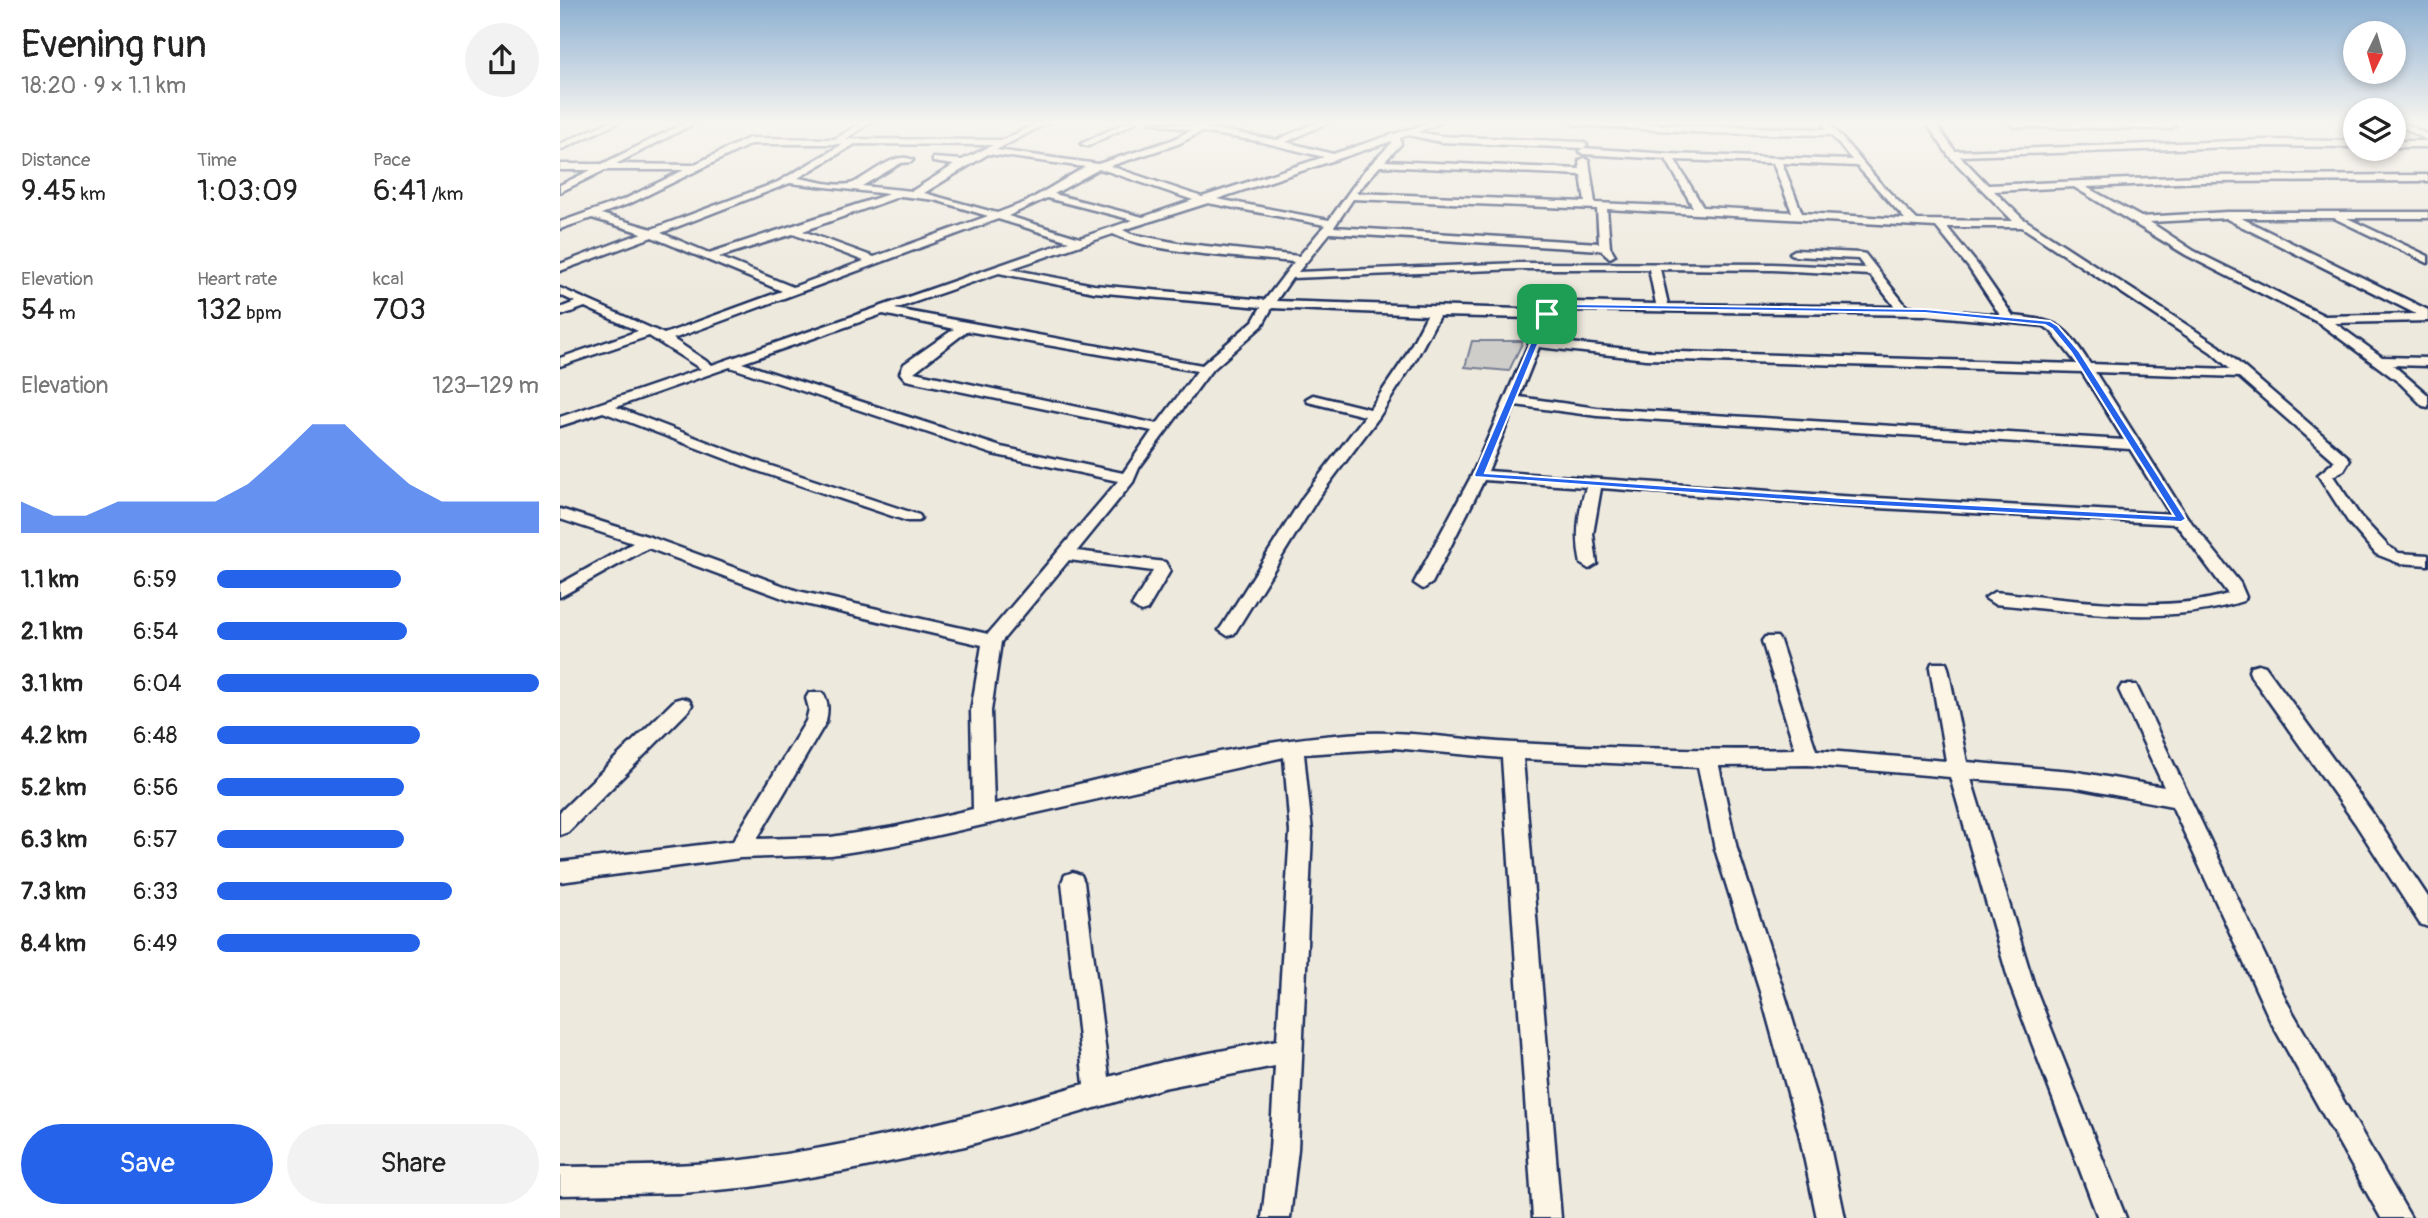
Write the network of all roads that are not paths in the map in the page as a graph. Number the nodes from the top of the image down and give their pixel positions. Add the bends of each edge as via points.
1 (580, 179) edge
2 (671, 179) edge
3 (867, 179) edge
4 (938, 179) edge
5 (1075, 179) edge
6 (1138, 179) edge
7 (1269, 179) edge
8 (1363, 179) edge
9 (1587, 179) edge
10 (1682, 179) edge
11 (1784, 179) edge
12 (1874, 179) edge
13 (1976, 179) edge
14 (2236, 179) edge
15 (789, 180) joint
16 (2078, 186) junction
17 (852, 187) junction
18 (1985, 188) junction
19 (560, 189) edge
20 (903, 192) junction
21 (915, 194) junction
22 (1048, 195) junction
23 (1350, 196) junction
24 (1206, 200) junction
25 (1590, 206) junction
26 (1602, 207) junction
27 (1700, 210) junction
28 (593, 215) junction
29 (1798, 215) junction
30 (2227, 215) junction
31 (2428, 215) edge
32 (999, 216) junction
33 (2336, 216) junction
34 (1144, 220) junction
35 (2139, 220) junction
36 (1914, 222) junction
37 (1939, 224) junction
38 (2023, 224) junction
39 (560, 226) edge
40 (1329, 227) junction
41 (1114, 230) junction
42 (793, 231) junction
43 (653, 234) junction
44 (1080, 242) junction
45 (1605, 247) junction
46 (1795, 253) dead end
47 (706, 257) junction
48 (2426, 259) edge
49 (1302, 260) junction
50 (876, 262) junction
51 (1614, 265) junction
52 (1654, 266) junction
53 (560, 268) edge
54 (1000, 270) junction
55 (1872, 272) junction
56 (1292, 275) junction
57 (560, 291) edge
58 (793, 292) junction
59 (587, 302) junction
60 (1270, 304) junction
61 (1662, 308) junction
62 (883, 310) junction
63 (1904, 311) junction
64 (560, 312) edge
65 (1434, 313) junction
66 (1547, 314) junction
67 (2428, 316) edge
68 (2008, 318) junction
69 (2323, 320) junction
70 (965, 327) junction
71 (650, 331) junction
72 (664, 338) junction
73 (1535, 343) junction
74 (2379, 361) junction
75 (560, 362) edge
76 (2428, 362) edge
77 (730, 363) junction
78 (710, 369) junction
79 (1205, 369) junction
80 (2086, 369) junction
81 (2244, 373) junction
82 (1313, 400) dead end
83 (1509, 400) junction
84 (2428, 403) edge
85 (604, 407) junction
86 (1374, 414) junction
87 (560, 422) edge
88 (1162, 429) junction
89 (2135, 445) junction
90 (1479, 475) junction
91 (1128, 479) junction
92 (1594, 485) junction
93 (560, 514) edge
94 (913, 518) dead end
95 (2181, 519) junction
96 (647, 542) junction
97 (1067, 555) junction
98 (2428, 560) edge
99 (1589, 564) dead end
100 (1423, 583) dead end
101 (560, 591) edge
102 (1994, 598) dead end
103 (1141, 606) dead end
104 (1228, 630) dead end
105 (992, 641) junction
106 (1771, 641) dead end
107 (1939, 668) dead end
108 (2258, 671) dead end
109 (2129, 690) dead end
110 (816, 698) dead end
111 (682, 705) dead end
112 (1293, 747) junction
113 (1512, 751) junction
114 (1808, 757) junction
115 (1707, 759) junction
116 (1958, 768) junction
117 (2177, 798) junction
118 (984, 815) junction
119 (560, 825) edge
120 (740, 849) junction
121 (560, 872) edge
122 (1073, 882) dead end
123 (2428, 917) edge
124 (1288, 1051) junction
125 (1098, 1093) junction
126 (560, 1181) edge
127 (1276, 1218) edge
128 (1547, 1218) edge
129 (1831, 1218) edge
130 (2112, 1218) edge
131 (2398, 1218) edge

1 - 19 street
2 - 28 street
3 - 17 street
4 - 21 street
5 - 22 street
6 - 24 street
7 - 24 street
8 - 23 street
9 - 25 street
10 - 27 street
11 - 29 street
12 - 36 street
13 - 18 street
14 - 16 street
15 - 17 street
15 - 43 street
16 - 18 street
16 - 35 street
17 - 20 street
18 - 38 street
20 - 21 street
20 - 42 street
21 - 32 street
22 - 32 street
22 - 34 street
23 - 25 street
23 - 40 street
24 - 34 street
24 - 40 street
25 - 26 street
26 - 27 street
26 - 45 street
27 - 29 street
28 - 39 street
28 - 43 street
29 - 36 street
30 - 33 street
30 - 35 street
30 - 67 street
31 - 33 street
32 - 44 street
32 - 50 street
33 - 48 street
34 - 41 street
35 - 69 street via 2190,253
36 - 37 street
37 - 38 street
37 - 68 street
38 - 81 street via 2215,349
40 - 45 street
40 - 49 street
41 - 44 street
41 - 49 street via 1178,246
42 - 47 street
42 - 50 street
43 - 47 street
43 - 53 street
44 - 54 street
45 - 51 street
46 - 55 street via 1856,254
47 - 58 street
49 - 56 street
50 - 58 street
51 - 52 street
51 - 56 street
52 - 55 street
52 - 61 street
54 - 60 street via 1037,281
54 - 62 street
55 - 63 street
56 - 60 street
57 - 59 street
58 - 72 street
59 - 64 street
59 - 71 street
60 - 65 street
60 - 79 street via 1249,333
61 - 63 street
61 - 66 street via 1571,306
62 - 70 street
62 - 77 street
63 - 68 street
65 - 66 street
65 - 86 street
66 - 73 street
67 - 69 street
68 - 80 street via 2055,328
69 - 74 street
70 - 79 street
70 - 88 street via 907,373
71 - 72 street
71 - 75 street
72 - 78 street
73 - 80 street via 1647,355
73 - 83 street
74 - 76 street
74 - 84 street
77 - 78 street
77 - 91 street via 997,452
78 - 85 street
79 - 88 street
80 - 81 street
80 - 89 street
81 - 98 street via 2343,460 2325,475 2342,504 2387,554
82 - 86 street
83 - 89 street via 1597,412
83 - 90 street
85 - 87 street
85 - 94 street via 757,466
86 - 104 street via 1311,497
88 - 91 street
89 - 95 street
90 - 92 street
90 - 100 street
91 - 97 street
92 - 95 street
92 - 99 street via 1583,528
93 - 96 street
95 - 102 street via 2237,597 2206,606 2162,608
96 - 101 street
96 - 105 street via 794,596
97 - 103 street via 1159,566 1162,571
97 - 105 street
105 - 118 street via 981,711
106 - 114 street
107 - 116 street
108 - 123 street
109 - 117 street
110 - 120 street via 816,722
111 - 119 street
112 - 113 street via 1394,740
112 - 118 street
112 - 124 street via 1301,832
113 - 115 street
113 - 128 street
114 - 115 street
114 - 116 street
115 - 129 street via 1726,849 1813,1133
116 - 117 street via 2072,779
116 - 130 street via 2022,985
117 - 131 street via 2279,1013
118 - 120 street via 831,846
120 - 121 street
122 - 125 street
124 - 125 street via 1163,1075
124 - 127 street
125 - 126 street via 965,1132 751,1173

